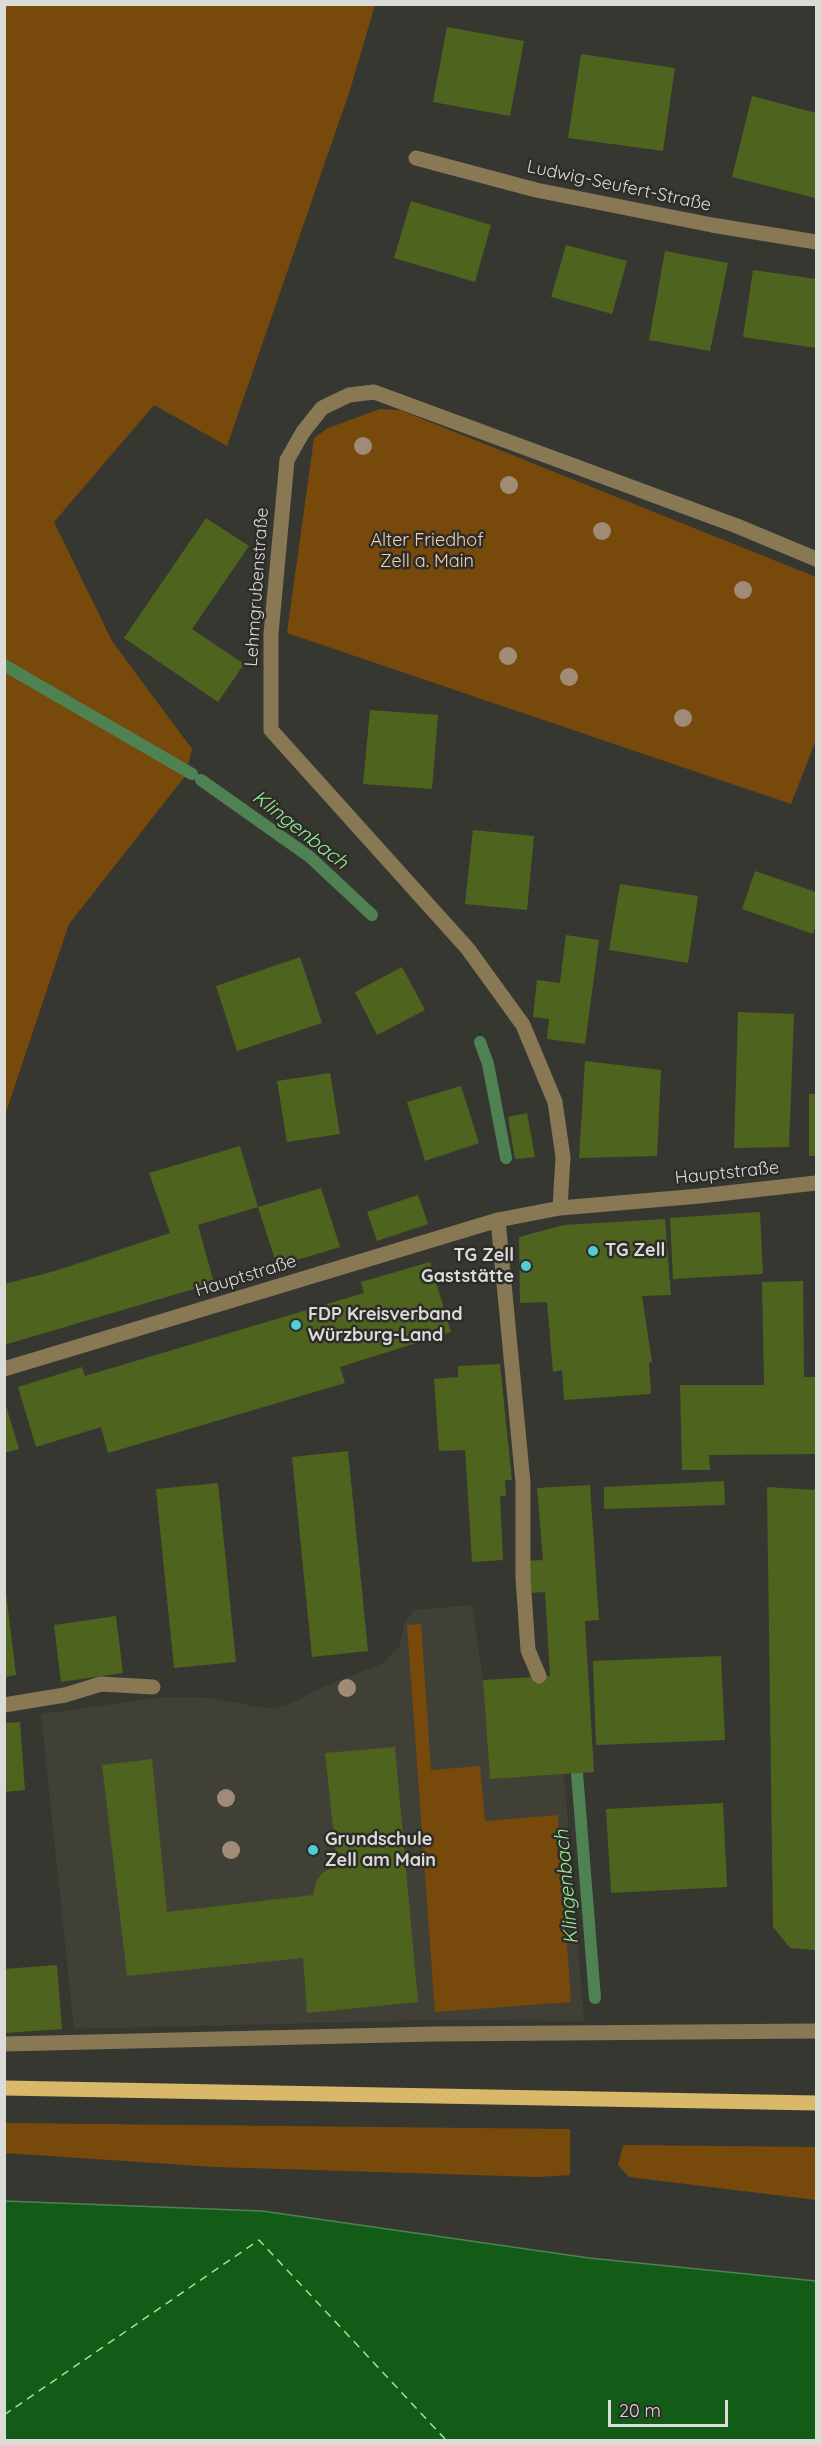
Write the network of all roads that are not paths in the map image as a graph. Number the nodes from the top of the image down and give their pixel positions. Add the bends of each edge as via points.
1 (416, 158) dead end
2 (816, 242) edge
3 (816, 559) edge
4 (816, 1183) edge
5 (560, 1208) junction
6 (498, 1220) junction
7 (4, 1369) edge
8 (539, 1676) dead end
9 (153, 1687) dead end
10 (4, 1705) edge
11 (816, 2031) edge
12 (4, 2044) edge
13 (4, 2088) edge
14 (816, 2103) edge

1 - 2 street, Ludwig-Seufert-Straße via 536,190
3 - 5 street, Lehmgrubenstraße via 374,392 350,395 322,408 287,460 271,634 271,730 468,949 523,1025 555,1102 563,1157
4 - 5 street, Hauptstraße
5 - 6 street, Hauptstraße
6 - 7 street, Hauptstraße
6 - 8 street via 524,1483 523,1578 528,1650
9 - 10 street via 101,1684 65,1695
11 - 12 street
13 - 14 main road

